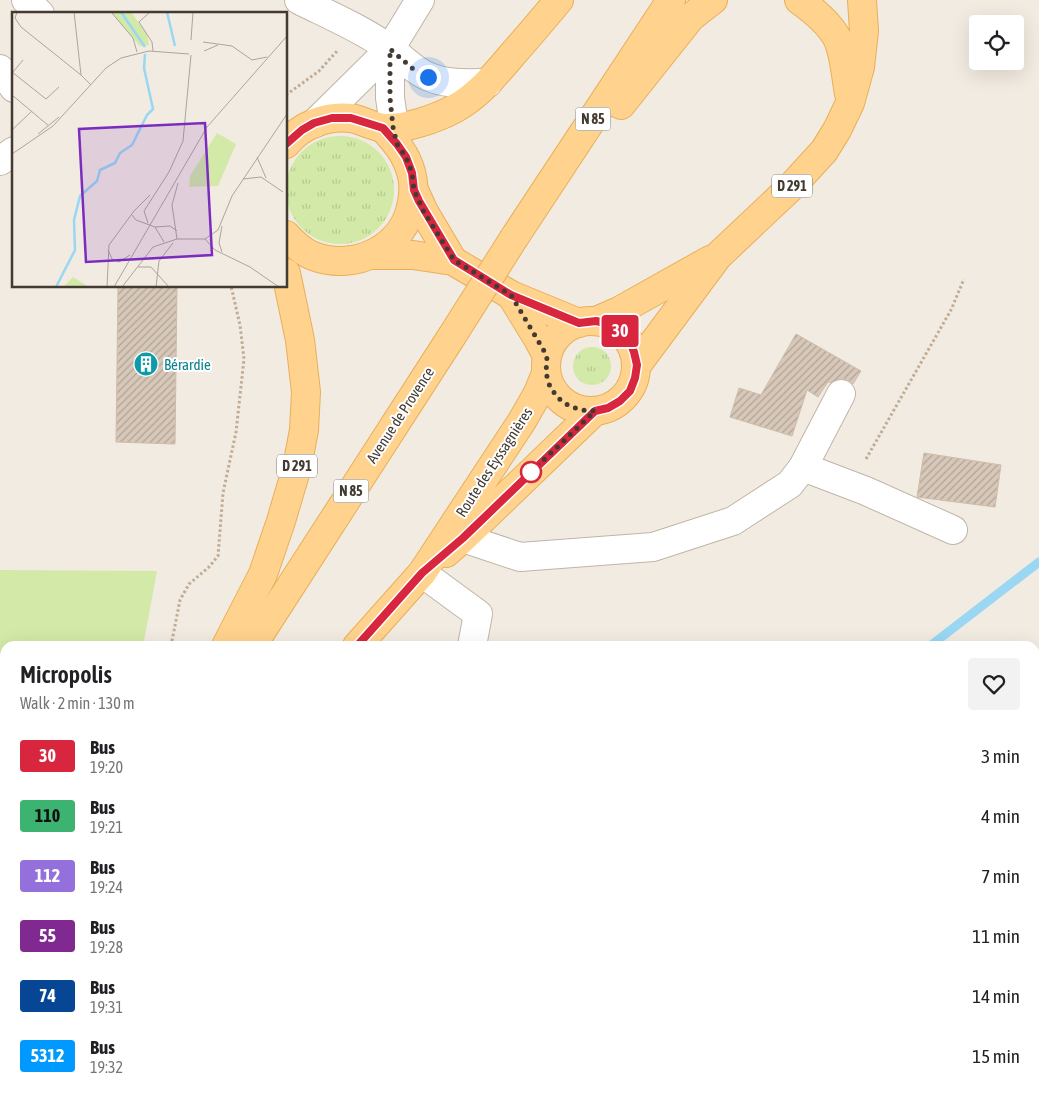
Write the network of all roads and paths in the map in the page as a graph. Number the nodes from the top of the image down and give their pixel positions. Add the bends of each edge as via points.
1 (26, 0) edge
2 (298, 0) edge
3 (420, 0) edge
4 (559, 0) edge
5 (671, 0) edge
6 (713, 0) edge
7 (799, 0) edge
8 (862, 0) edge
9 (38, 12) edge
10 (390, 49) junction
11 (488, 83) junction
12 (850, 103) junction
13 (314, 123) junction
14 (391, 133) junction
15 (288, 142) edge
16 (12, 152) edge
17 (0, 161) edge
18 (414, 190) junction
19 (531, 214) junction
20 (288, 238) edge
21 (373, 255) junction
22 (718, 256) junction
23 (454, 260) junction
24 (964, 279) dead end
25 (288, 283) edge
26 (231, 288) edge
27 (511, 295) junction
28 (588, 322) junction
29 (546, 364) junction
30 (637, 365) junction
31 (841, 394) dead end
32 (595, 411) junction
33 (803, 467) junction
34 (850, 486) junction
35 (953, 530) dead end
36 (463, 538) junction
37 (422, 573) junction
38 (172, 641) edge
39 (229, 641) edge
40 (255, 641) edge
41 (361, 641) edge
42 (473, 641) edge

1 - 9 street
2 - 10 street
3 - 10 street
4 - 11 main road
5 - 19 main road, N 85
6 - 19 main road via 691,17
7 - 12 main road via 820,15 837,37
8 - 12 main road, D 291 via 864,31 860,67
10 - 11 street via 428,77 446,82
10 - 13 street
10 - 14 street
11 - 14 main road via 454,109
12 - 22 main road, D 291 via 824,151
13 - 14 main road via 332,118 351,118
13 - 15 main road
14 - 18 main road via 406,157
16 - 17 street
18 - 21 main road via 410,212 401,232
18 - 23 main road
19 - 40 main road, Avenue de Provence / N 85, bridge
20 - 21 main road via 311,256 329,261 348,262
21 - 23 main road
22 - 28 main road, D 291 via 619,310
22 - 30 main road, D 291
23 - 27 main road
24 - 34 path via 950,310
25 - 39 main road, D 291 via 300,340 306,392 304,430 284,512 263,574
26 - 38 path via 244,360 236,432 223,493 218,556 189,584 180,600
27 - 28 main road
27 - 29 main road
28 - 29 main road via 568,327 558,335 551,344
28 - 30 main road via 609,324 620,331 629,340
29 - 32 main road via 550,387 558,398 569,406
29 - 37 main road, Route des Eyssagnières via 538,393 522,421
30 - 32 main road via 630,391 608,408
31 - 33 street
32 - 36 main road, Route des Eyssagnières
33 - 34 street
33 - 36 street via 790,484 733,521 653,547 520,557
34 - 35 street
36 - 37 main road, Route des Eyssagnières
37 - 41 main road, Route des Eyssagnières
37 - 42 street via 478,614

